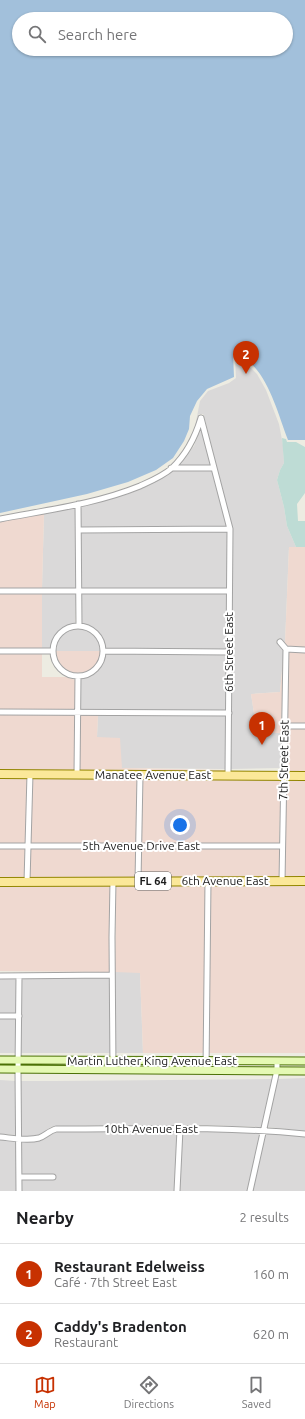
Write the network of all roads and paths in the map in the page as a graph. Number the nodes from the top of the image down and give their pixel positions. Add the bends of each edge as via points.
1 (172, 468) junction
2 (214, 468) junction
3 (78, 504) junction
4 (0, 519) edge
5 (230, 529) junction
6 (79, 530) junction
7 (0, 591) edge
8 (78, 591) junction
9 (229, 591) junction
10 (79, 626) junction
11 (280, 642) dead end
12 (286, 649) junction
13 (305, 650) edge
14 (0, 651) edge
15 (53, 651) junction
16 (103, 651) junction
17 (229, 652) junction
18 (78, 676) junction
19 (0, 712) edge
20 (77, 712) junction
21 (229, 713) junction
22 (284, 726) junction
23 (305, 726) edge
24 (0, 774) edge
25 (30, 774) junction
26 (77, 775) junction
27 (140, 775) junction
28 (228, 775) junction
29 (283, 776) junction
30 (305, 776) edge
31 (0, 846) edge
32 (28, 846) junction
33 (138, 846) junction
34 (282, 846) junction
35 (113, 881) junction
36 (138, 881) junction
37 (208, 881) junction
38 (305, 881) edge
39 (0, 882) edge
40 (27, 882) junction
41 (282, 882) junction
42 (112, 975) junction
43 (0, 976) edge
44 (19, 976) junction
45 (0, 1016) edge
46 (19, 1016) junction
47 (0, 1060) edge
48 (18, 1060) junction
49 (113, 1061) junction
50 (206, 1061) junction
51 (277, 1061) junction
52 (305, 1062) edge
53 (0, 1069) edge
54 (18, 1070) junction
55 (113, 1070) junction
56 (206, 1070) junction
57 (277, 1070) junction
58 (305, 1071) edge
59 (180, 1129) junction
60 (264, 1130) junction
61 (305, 1134) edge
62 (0, 1137) edge
63 (19, 1138) junction
64 (19, 1177) junction
65 (53, 1177) dead end
66 (19, 1191) edge
67 (177, 1191) edge
68 (250, 1191) edge

1 - 2 street
1 - 2 street, 6th Street East via 192,444 201,418
1 - 3 street via 151,481 127,491
2 - 5 street, 6th Street East
3 - 4 street
3 - 6 street
5 - 6 street
5 - 9 street, 6th Street East
6 - 8 street
7 - 8 street
8 - 9 street
8 - 10 street
9 - 17 street, 6th Street East
10 - 15 street via 60,634
10 - 16 street via 96,634
11 - 12 street
12 - 13 street
12 - 22 street, 7th Street East
14 - 15 street
15 - 18 street via 59,667
16 - 17 street
16 - 18 street via 101,661 95,669
17 - 21 street, 6th Street East
18 - 20 street
19 - 20 street
20 - 21 street
20 - 26 street
21 - 28 street, 6th Street East
22 - 23 street
22 - 29 street, 7th Street East
24 - 25 main road, Manatee Avenue East
25 - 26 main road, Manatee Avenue East
25 - 32 street
26 - 27 main road, Manatee Avenue East
27 - 28 main road, Manatee Avenue East
27 - 33 street
28 - 29 main road, Manatee Avenue East
29 - 30 main road, Manatee Avenue East
29 - 34 street, 7th Street East
31 - 32 street, 5th Avenue Drive East
32 - 33 street, 5th Avenue Drive East
32 - 40 street
33 - 34 street, 5th Avenue Drive East
33 - 36 street
34 - 41 street, 7th Street East
35 - 36 main road, 6th Avenue East / FL 64
35 - 40 main road, 6th Avenue East / FL 64
35 - 42 street
36 - 37 main road, 6th Avenue East / FL 64
37 - 41 main road, 6th Avenue East / FL 64
37 - 50 street
38 - 41 main road, 6th Avenue East / FL 64
39 - 40 main road, 6th Avenue East / FL 64
42 - 44 street
42 - 49 street
43 - 44 street
44 - 46 street
45 - 46 street
46 - 48 street
47 - 48 street, Martin Luther King Avenue East
48 - 49 street, Martin Luther King Avenue East
48 - 54 street
49 - 50 street, Martin Luther King Avenue East
49 - 55 street
50 - 51 street, Martin Luther King Avenue East
50 - 56 street
51 - 52 street, Martin Luther King Avenue East
51 - 57 street
53 - 54 street, Martin Luther King Avenue East
54 - 55 street, Martin Luther King Avenue East
54 - 63 street
55 - 56 street, Martin Luther King Avenue East
56 - 57 street, Martin Luther King Avenue East
57 - 58 street, Martin Luther King Avenue East
57 - 60 street
59 - 60 street, 10th Avenue East
59 - 63 street, 10th Avenue East via 56,1129 40,1138
59 - 67 street
60 - 61 street, 10th Avenue East
60 - 68 street
62 - 63 street, 10th Avenue East
63 - 64 street
64 - 65 street
64 - 66 street

